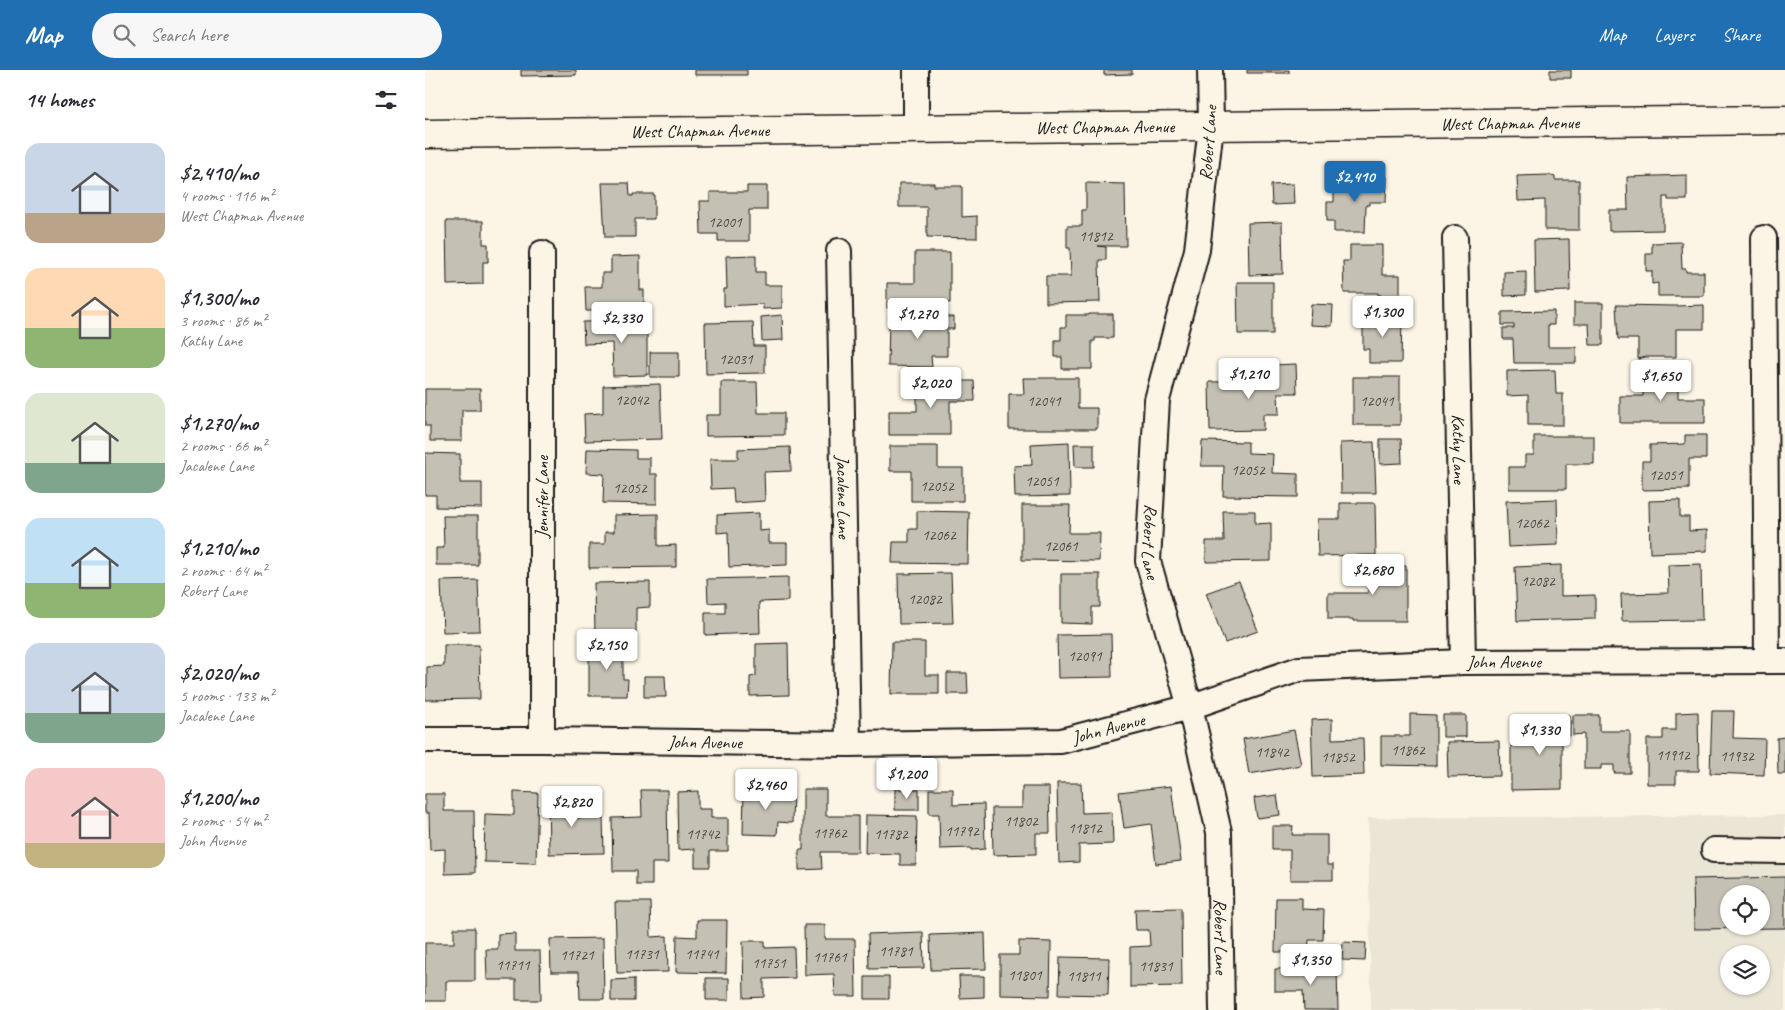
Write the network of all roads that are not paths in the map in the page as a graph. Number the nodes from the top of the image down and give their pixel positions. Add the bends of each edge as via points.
1 (915, 70) edge
2 (1210, 70) edge
3 (1785, 120) edge
4 (1211, 126) junction
5 (917, 128) junction
6 (425, 134) edge
7 (1455, 238) dead end
8 (1764, 238) dead end
9 (839, 251) dead end
10 (542, 253) dead end
11 (1776, 661) edge
12 (1463, 662) junction
13 (1190, 707) junction
14 (425, 740) edge
15 (542, 740) junction
16 (848, 744) junction
17 (1714, 850) dead end
18 (1785, 851) edge
19 (1222, 1010) edge

1 - 5 street
2 - 4 street, Robert Lane
3 - 4 main road, West Chapman Avenue
4 - 5 main road, West Chapman Avenue
4 - 13 street, Robert Lane via 1197,250 1157,400 1148,561
5 - 6 main road, West Chapman Avenue
7 - 12 street, Kathy Lane
8 - 11 street
9 - 16 street, Jacalene Lane
10 - 15 street, Jennifer Lane
11 - 12 street, John Avenue
12 - 13 street, John Avenue via 1299,669
13 - 16 street, John Avenue via 1061,741
13 - 19 street, Robert Lane via 1219,832
14 - 15 street, John Avenue
15 - 16 street, John Avenue
17 - 18 street

